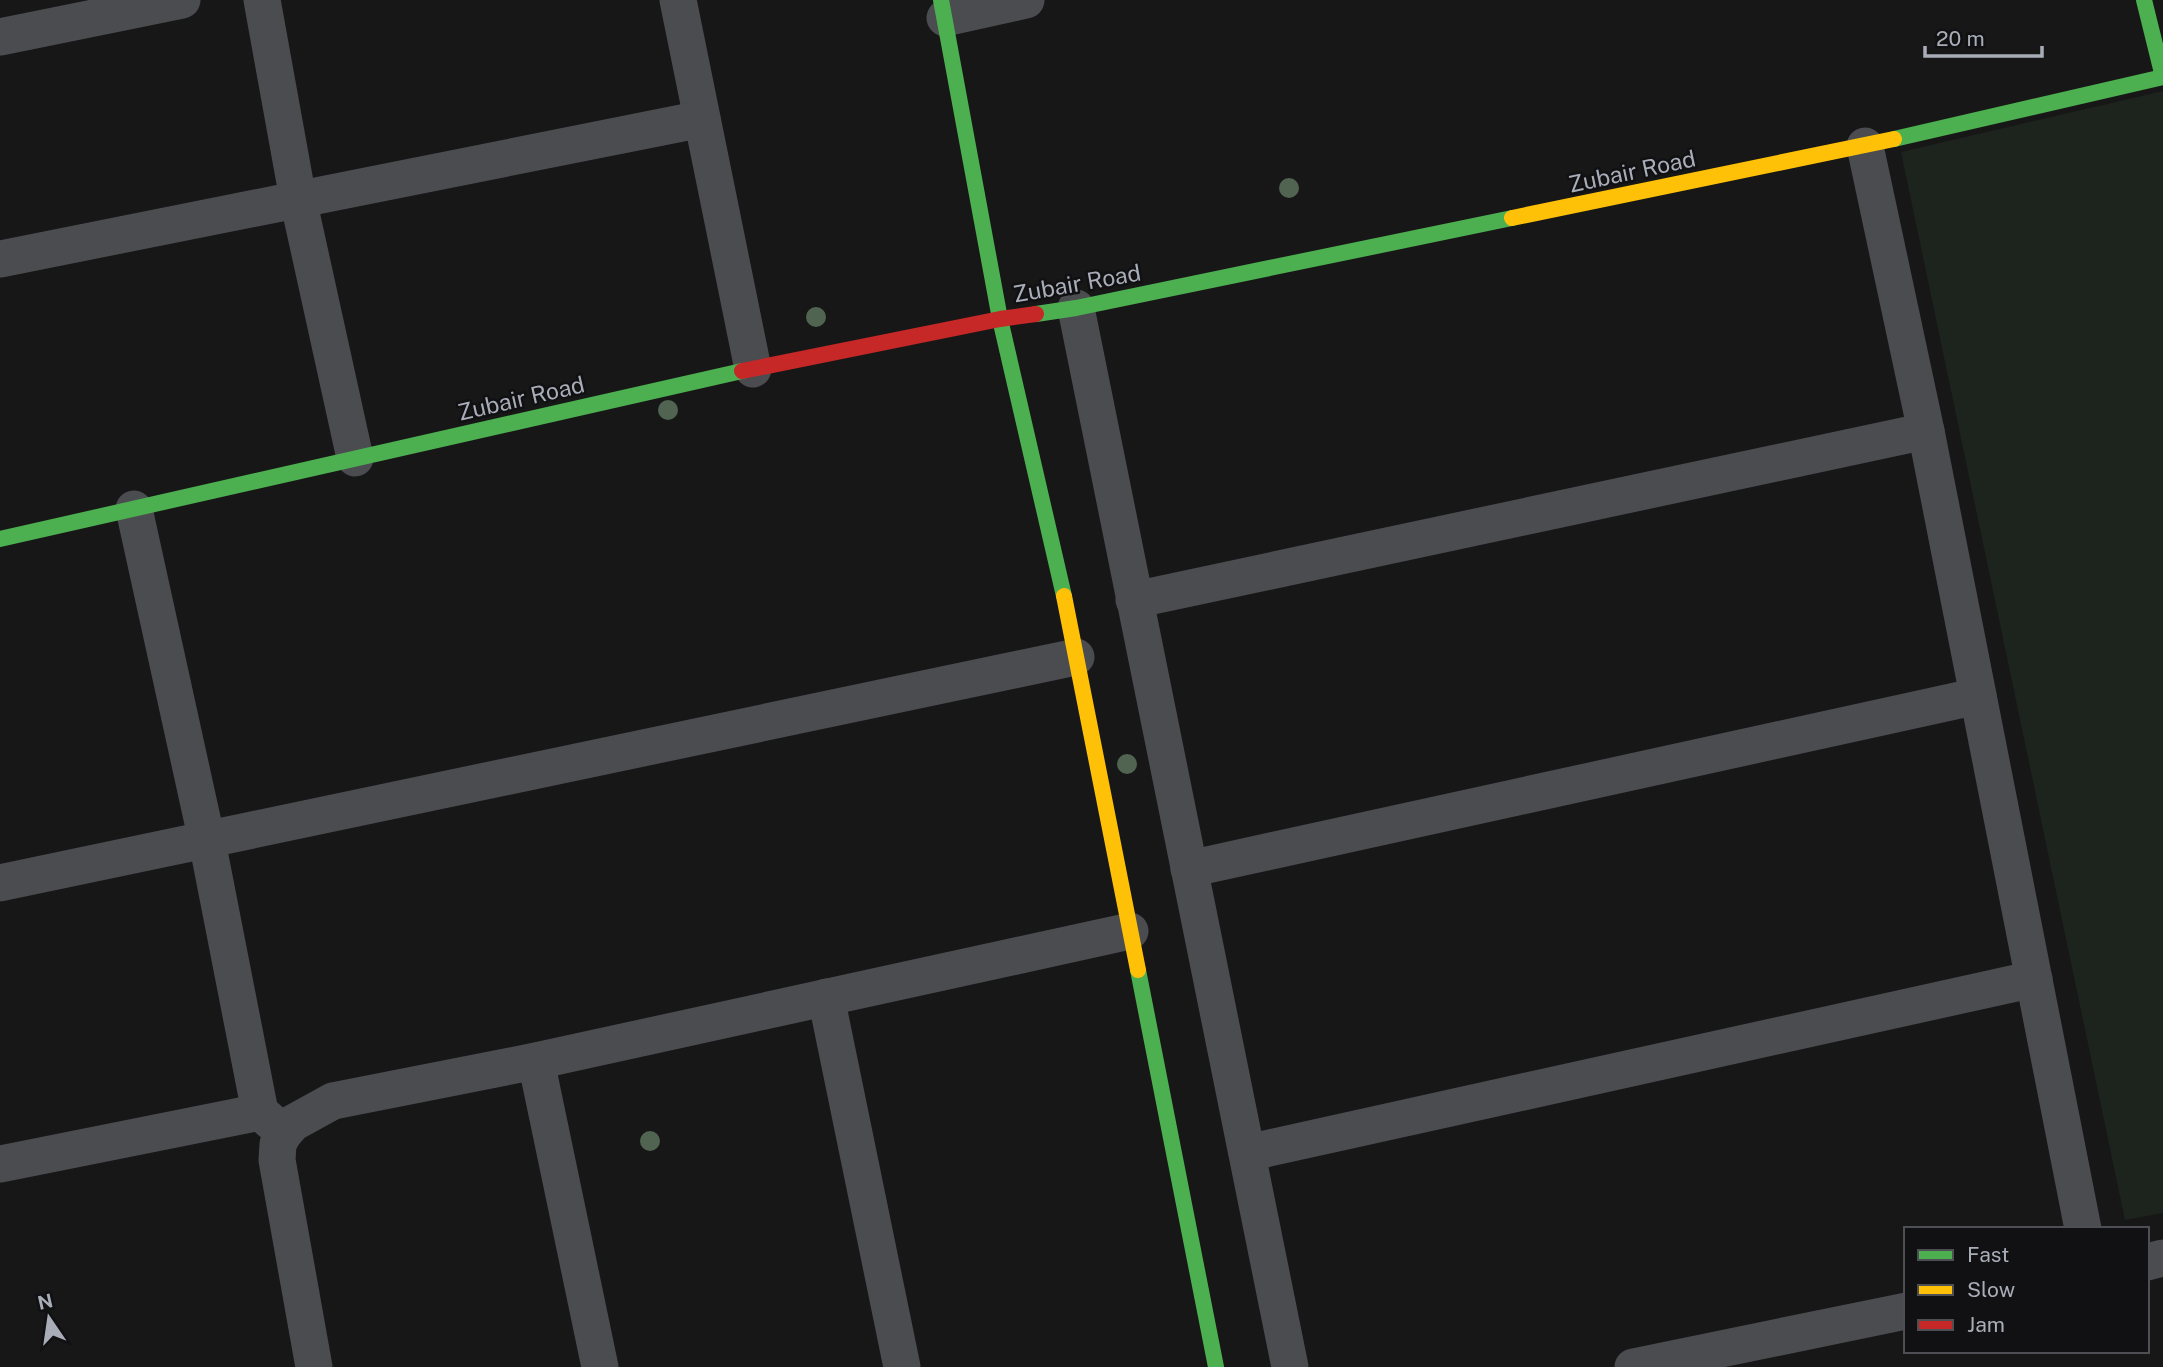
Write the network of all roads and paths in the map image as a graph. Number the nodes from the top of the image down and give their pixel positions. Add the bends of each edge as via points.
1 (182, 0) edge
2 (262, 0) edge
3 (678, 0) edge
4 (1026, 0) edge
5 (2144, 0) edge
6 (943, 9) edge
7 (0, 37) edge
8 (2163, 77) edge
9 (702, 119) junction
10 (1865, 146) junction
11 (298, 199) junction
12 (0, 259) edge
13 (1076, 308) junction
14 (1000, 319) junction
15 (753, 369) junction
16 (1926, 431) junction
17 (355, 458) junction
18 (134, 509) junction
19 (0, 539) edge
20 (1134, 600) junction
21 (1076, 657) junction
22 (1978, 696) junction
23 (207, 841) junction
24 (1189, 869) junction
25 (0, 883) edge
26 (1130, 931) junction
27 (2034, 979) junction
28 (825, 997) junction
29 (536, 1061) junction
30 (272, 1122) junction
31 (1247, 1153) junction
32 (0, 1164) edge
33 (2083, 1227) edge
34 (1904, 1311) edge
35 (314, 1367) edge
36 (600, 1367) edge
37 (902, 1367) edge
38 (1216, 1367) edge
39 (1290, 1367) edge
40 (1633, 1367) edge

1 - 7 street
2 - 11 street
3 - 9 street
4 - 6 street
5 - 8 street
6 - 14 street
8 - 10 street, Zubair Road
9 - 11 street
9 - 15 street
10 - 13 street, Zubair Road
10 - 16 street
11 - 12 street
11 - 17 street
13 - 14 street, Zubair Road
13 - 20 street
14 - 15 street, Zubair Road
14 - 21 street
15 - 17 street, Zubair Road
16 - 20 street
16 - 22 street
17 - 18 street, Zubair Road
18 - 19 street, Zubair Road
18 - 23 street
20 - 24 street
21 - 23 street
21 - 26 street
22 - 24 street
22 - 27 street
23 - 25 street
23 - 30 street
24 - 31 street
26 - 28 street
26 - 38 street
27 - 31 street
27 - 33 street
28 - 29 street
28 - 37 street
29 - 30 street via 333,1101 293,1122
29 - 36 street
30 - 32 street
30 - 35 street
31 - 39 street
34 - 40 street

